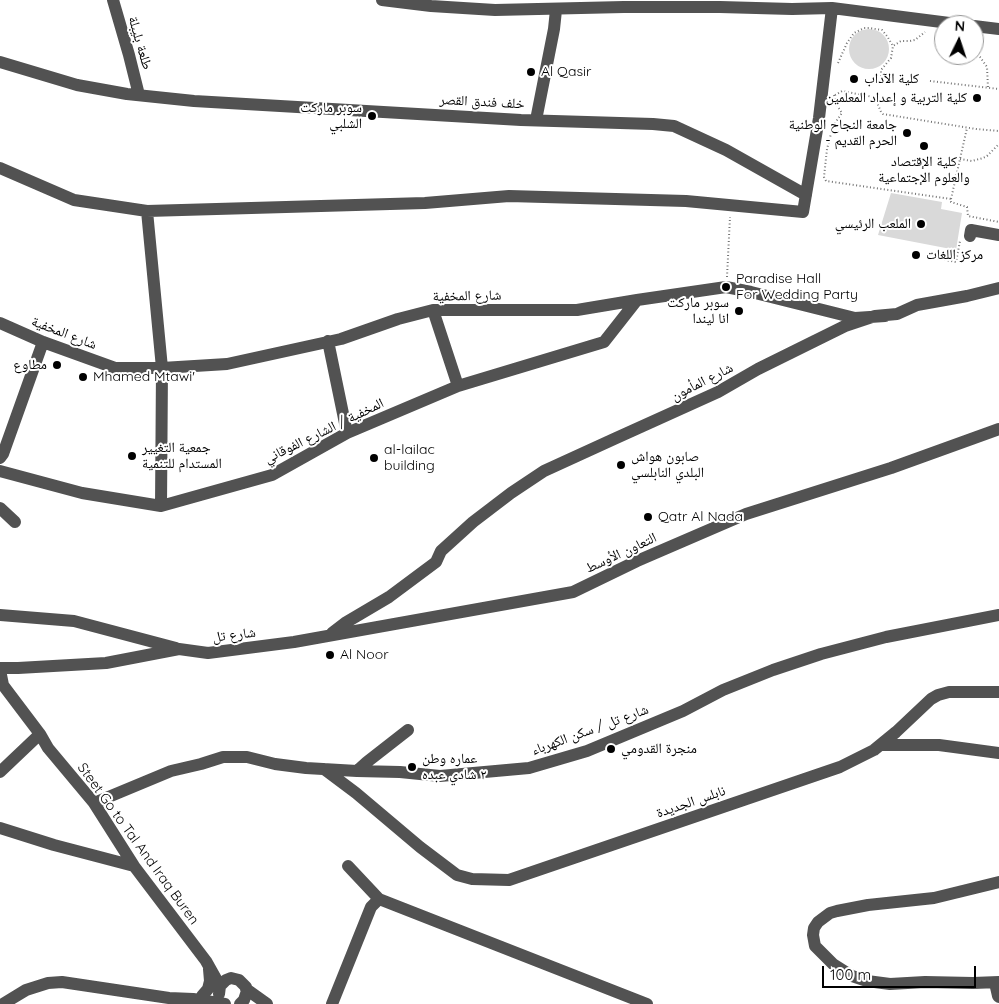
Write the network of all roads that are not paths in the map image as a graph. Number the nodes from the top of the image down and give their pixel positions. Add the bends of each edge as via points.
1 (113, 0) edge
2 (382, 0) edge
3 (720, 4) edge
4 (549, 6) edge
5 (832, 8) junction
6 (934, 21) edge
7 (984, 27) edge
8 (999, 29) edge
9 (0, 62) edge
10 (139, 95) junction
11 (536, 120) junction
12 (0, 168) edge
13 (806, 195) junction
14 (147, 211) junction
15 (999, 235) edge
16 (965, 237) road end
17 (999, 288) edge
18 (637, 300) junction
19 (433, 310) junction
20 (885, 316) junction
21 (0, 323) edge
22 (328, 341) junction
23 (43, 342) junction
24 (162, 368) junction
25 (458, 386) junction
26 (999, 429) edge
27 (348, 433) junction
28 (0, 458) edge
29 (0, 471) edge
30 (161, 506) junction
31 (0, 508) edge
32 (15, 522) dead end
33 (441, 551) joint
34 (0, 615) edge
35 (999, 615) edge
36 (330, 635) junction
37 (179, 649) junction
38 (1, 668) edge
39 (999, 692) edge
40 (408, 730) dead end
41 (40, 734) junction
42 (880, 745) junction
43 (999, 753) edge
44 (324, 769) junction
45 (0, 772) edge
46 (357, 772) junction
47 (94, 803) junction
48 (0, 828) edge
49 (134, 866) junction
50 (348, 866) dead end
51 (999, 882) edge
52 (379, 899) junction
53 (208, 964) junction
54 (232, 978) junction
55 (997, 982) edge
56 (219, 988) junction
57 (246, 989) junction
58 (999, 997) edge
59 (198, 998) junction
60 (3, 1004) edge
61 (225, 1004) edge
62 (240, 1004) edge
63 (256, 1004) edge
64 (267, 1004) edge
65 (332, 1004) edge
66 (647, 1004) edge

1 - 10 street, طلعة بليبلة
2 - 4 street via 486,9
3 - 4 street
3 - 5 street
4 - 11 street via 554,29
5 - 6 street
5 - 13 street
7 - 8 street
9 - 10 street, خلف فندق القصر via 77,85
10 - 11 street, خلف فندق القصر via 194,101
11 - 13 street, خلف فندق القصر via 674,126 726,150
12 - 14 street via 74,200
13 - 14 street via 803,212 686,201 509,196 425,203
14 - 24 street
15 - 16 street via 971,230
17 - 20 street, شارع المأمون via 917,305
18 - 19 street, شارع المخفية via 577,310
18 - 20 street, شارع المخفية via 726,287 854,318
18 - 25 street, المخفية / الشارع الفوقاني via 604,342
19 - 22 street, شارع المخفية
19 - 25 street
20 - 33 street, شارع المأمون via 875,316 838,329 718,392 544,472 496,504
21 - 23 street, شارع المخفية
22 - 24 street, شارع المخفية via 227,364
22 - 27 street
23 - 24 street, شارع المخفية via 115,368
23 - 28 street
24 - 30 street
25 - 27 street, المخفية / الشارع الفوقاني
26 - 36 street, التعاون الأوسط via 892,468 746,514 573,592
27 - 30 street, المخفية / الشارع الفوقاني via 272,475
29 - 30 street, المخفية / الشارع الفوقاني via 82,493
31 - 32 street
33 - 36 street, شارع تل via 436,562
34 - 37 street via 74,621
35 - 46 street, شارع تل / سكن الكهرباء via 836,649 723,690 683,711 587,751 529,768 440,776
36 - 37 street, شارع تل via 208,653
37 - 38 street, شارع تل via 106,663
38 - 41 street, Steet Go to Tal And Iraq Buren via 3,685
39 - 42 street, نابلس الجديدة via 938,695
40 - 46 street
41 - 45 street
41 - 47 street, Steet Go to Tal And Iraq Buren
42 - 43 street via 939,745
42 - 44 street, نابلس الجديدة via 840,767 509,880 472,879 457,875
44 - 46 street, شارع تل / سكن الكهرباء
44 - 47 street, شارع تل / سكن الكهرباء via 275,764 247,757 223,757 171,771
47 - 49 street, Steet Go to Tal And Iraq Buren
48 - 49 street
49 - 53 street, Steet Go to Tal And Iraq Buren
50 - 52 street
51 - 55 street via 923,900 868,905 830,913 818,922 813,935 815,946 833,964 868,981 890,984
52 - 65 street via 371,907
52 - 66 street
53 - 54 street
53 - 56 street
53 - 59 street via 208,989
54 - 56 street
54 - 57 street via 240,980
55 - 58 street
56 - 59 street
56 - 61 street via 220,1000
57 - 62 street via 246,996
57 - 64 street
59 - 60 street via 169,998 62,982 26,990
59 - 61 street
62 - 63 street

